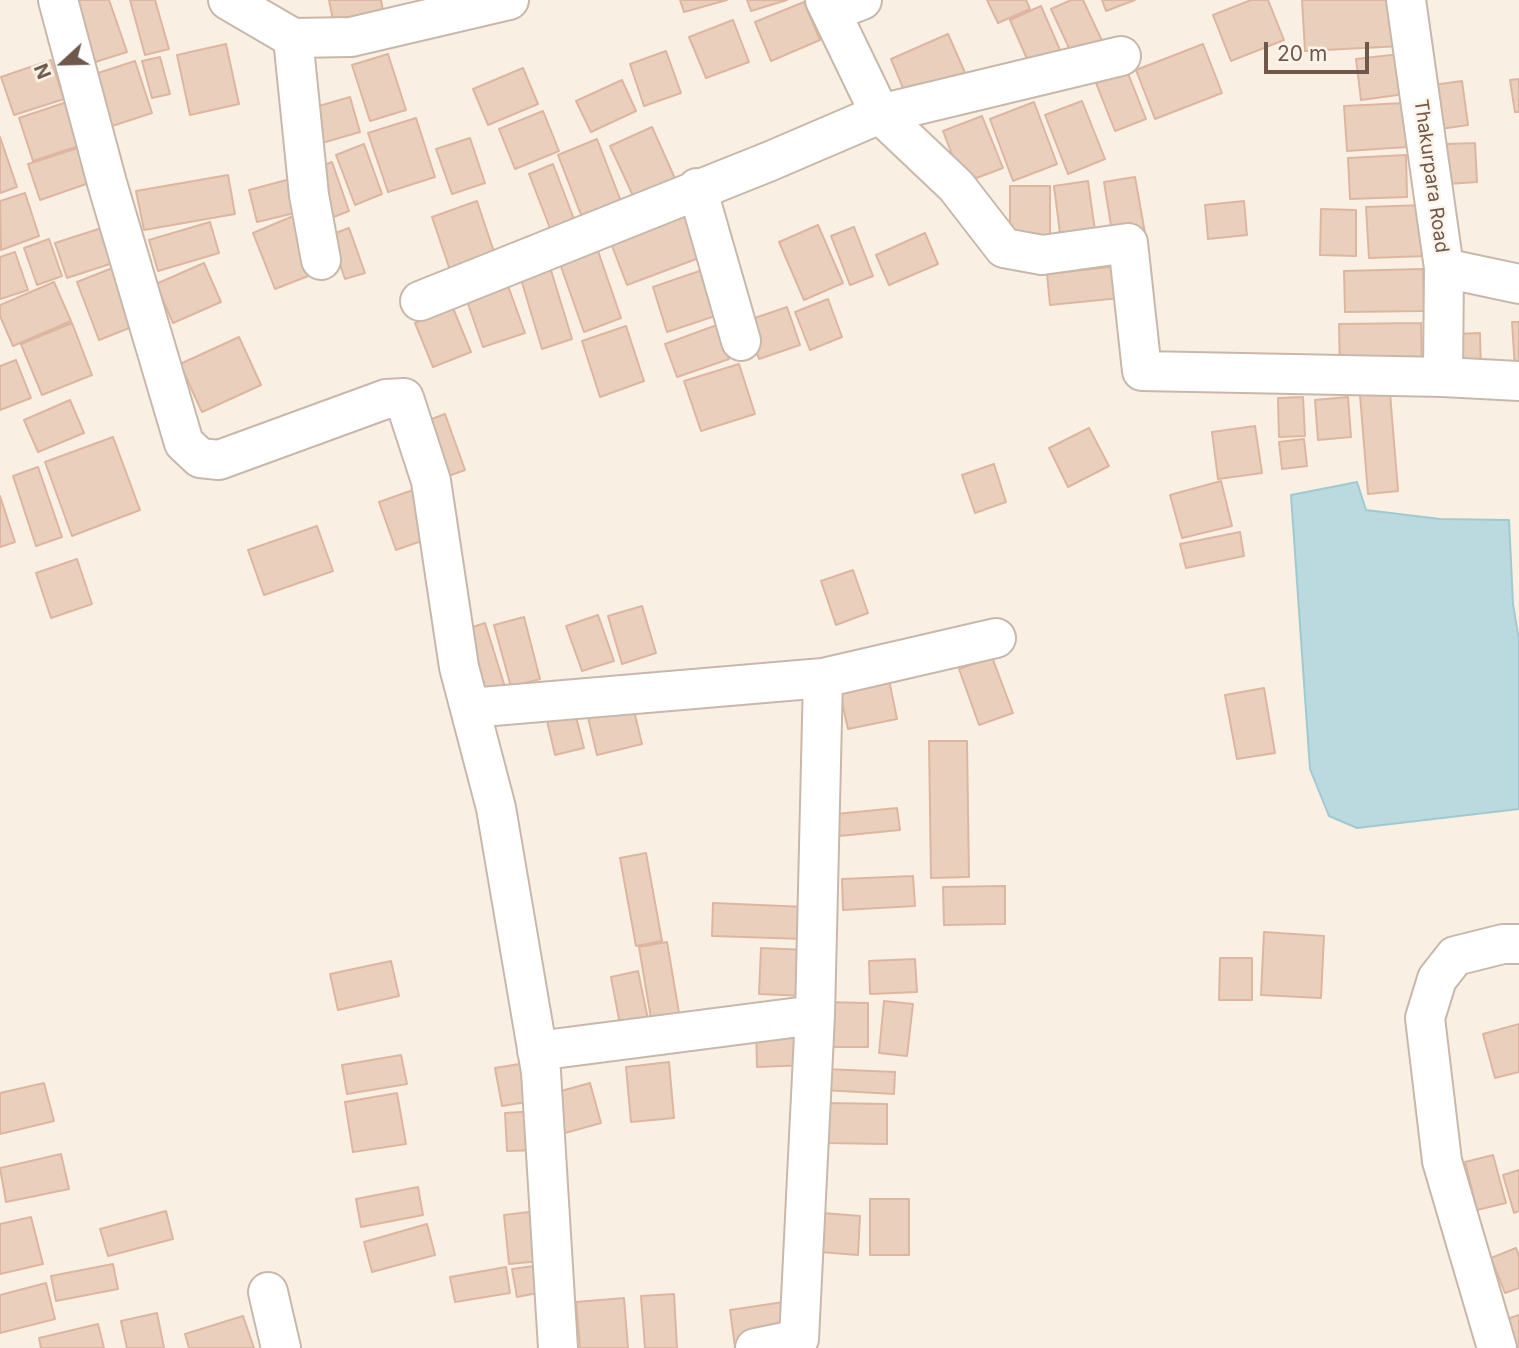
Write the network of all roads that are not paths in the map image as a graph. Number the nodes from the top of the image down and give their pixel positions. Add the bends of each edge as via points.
1 (58, 0) edge
2 (228, 0) edge
3 (509, 0) edge
4 (1406, 0) edge
5 (839, 4) edge
6 (293, 38) junction
7 (1121, 57) dead end
8 (880, 114) junction
9 (698, 188) junction
10 (321, 260) dead end
11 (1444, 268) junction
12 (1519, 284) edge
13 (420, 301) dead end
14 (741, 341) dead end
15 (1443, 377) junction
16 (1519, 381) edge
17 (996, 638) dead end
18 (823, 678) junction
19 (470, 708) junction
20 (1519, 944) edge
21 (815, 1015) junction
22 (537, 1051) junction
23 (268, 1292) dead end
24 (281, 1348) edge
25 (558, 1348) edge
26 (755, 1348) edge
27 (1497, 1348) edge

1 - 19 street via 184,443 200,458 219,460 386,399 404,398 431,481 459,667
2 - 6 street
3 - 6 street via 351,37
4 - 11 street, Thakurpara Road
5 - 8 street
6 - 10 street via 309,195
7 - 8 street
8 - 9 street
8 - 15 street via 956,186 1004,248 1042,255 1128,243 1142,371
9 - 13 street
9 - 14 street
11 - 12 street
11 - 15 street, Thakurpara Road
15 - 16 street
17 - 18 street
18 - 19 street
18 - 21 street
19 - 22 street via 496,808
20 - 27 street via 1455,956 1437,979 1425,1018 1441,1161
21 - 22 street
21 - 26 street via 799,1339
22 - 25 street
23 - 24 street

